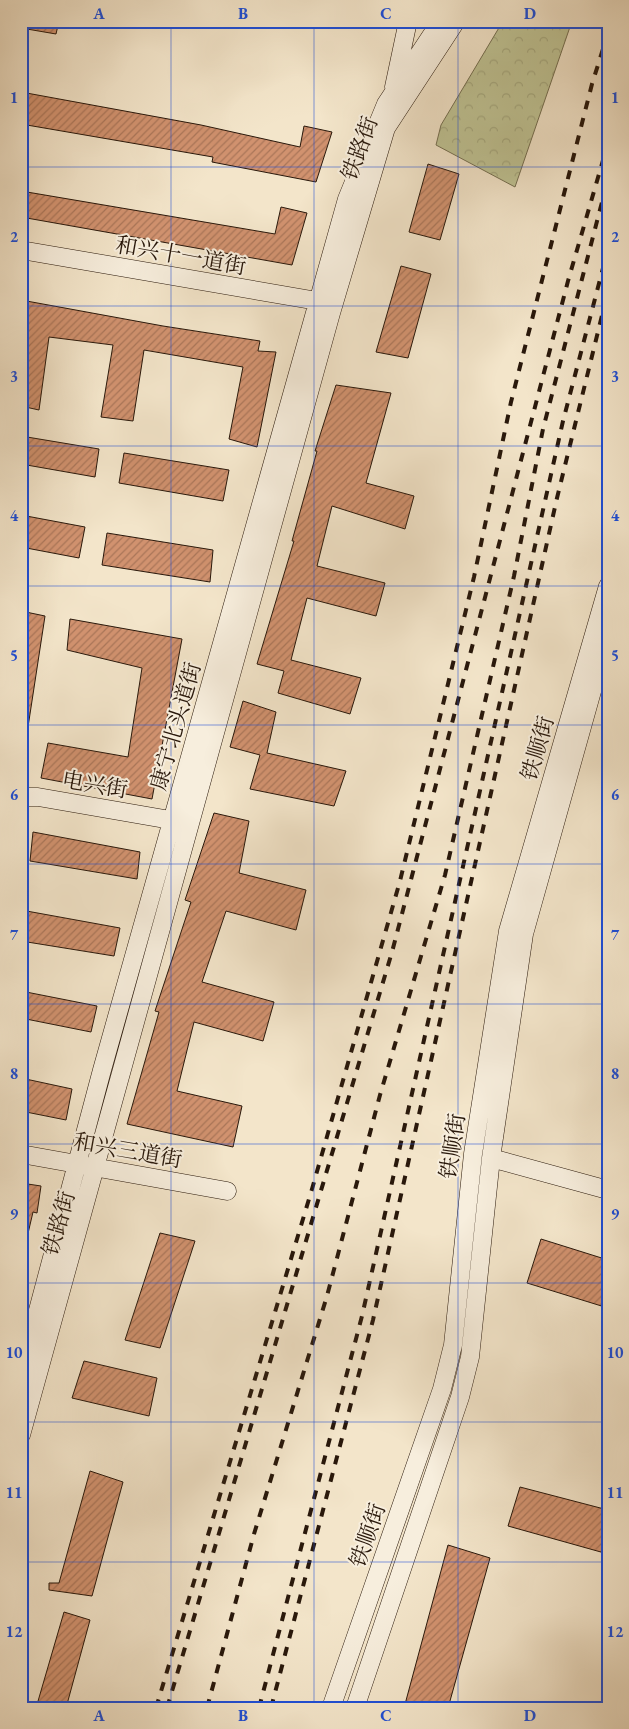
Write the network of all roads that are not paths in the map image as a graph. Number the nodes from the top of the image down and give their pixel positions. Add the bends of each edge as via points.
1 (408, 21) edge
2 (441, 21) edge
3 (456, 21) edge
4 (393, 94) junction
5 (386, 128) junction
6 (21, 250) edge
7 (326, 303) junction
8 (608, 586) edge
9 (608, 634) edge
10 (21, 797) edge
11 (172, 820) junction
12 (190, 823) junction
13 (21, 1154) edge
14 (491, 1158) junction
15 (77, 1164) junction
16 (97, 1167) junction
17 (608, 1190) edge
18 (227, 1191) dead end
19 (21, 1374) edge
20 (21, 1435) edge
21 (331, 1705) edge
22 (356, 1707) edge

1 - 4 main road
2 - 4 main road, 铁路街
3 - 5 main road, 铁路街
4 - 5 main road
4 - 7 main road, 铁路街 via 347,199
5 - 7 main road, 铁路街
6 - 7 main road, 和兴十一道街
7 - 11 main road, 康宁北头道街
7 - 12 main road, 康宁北头道街
8 - 21 main road, 铁顺街 via 508,931 473,1154 453,1346 442,1389
9 - 14 main road, 铁顺街 via 524,934
10 - 11 main road, 电兴街 via 38,797
11 - 12 main road, 电兴街
11 - 15 main road, 康宁北头道街
12 - 16 main road, 康宁北头道街
13 - 15 main road, 和兴三道街
14 - 17 main road
14 - 22 main road, 铁顺街 via 470,1357 460,1397
15 - 16 main road, 和兴三道街
15 - 19 main road, 铁路街
16 - 18 main road, 和兴三道街
16 - 20 main road, 铁路街

